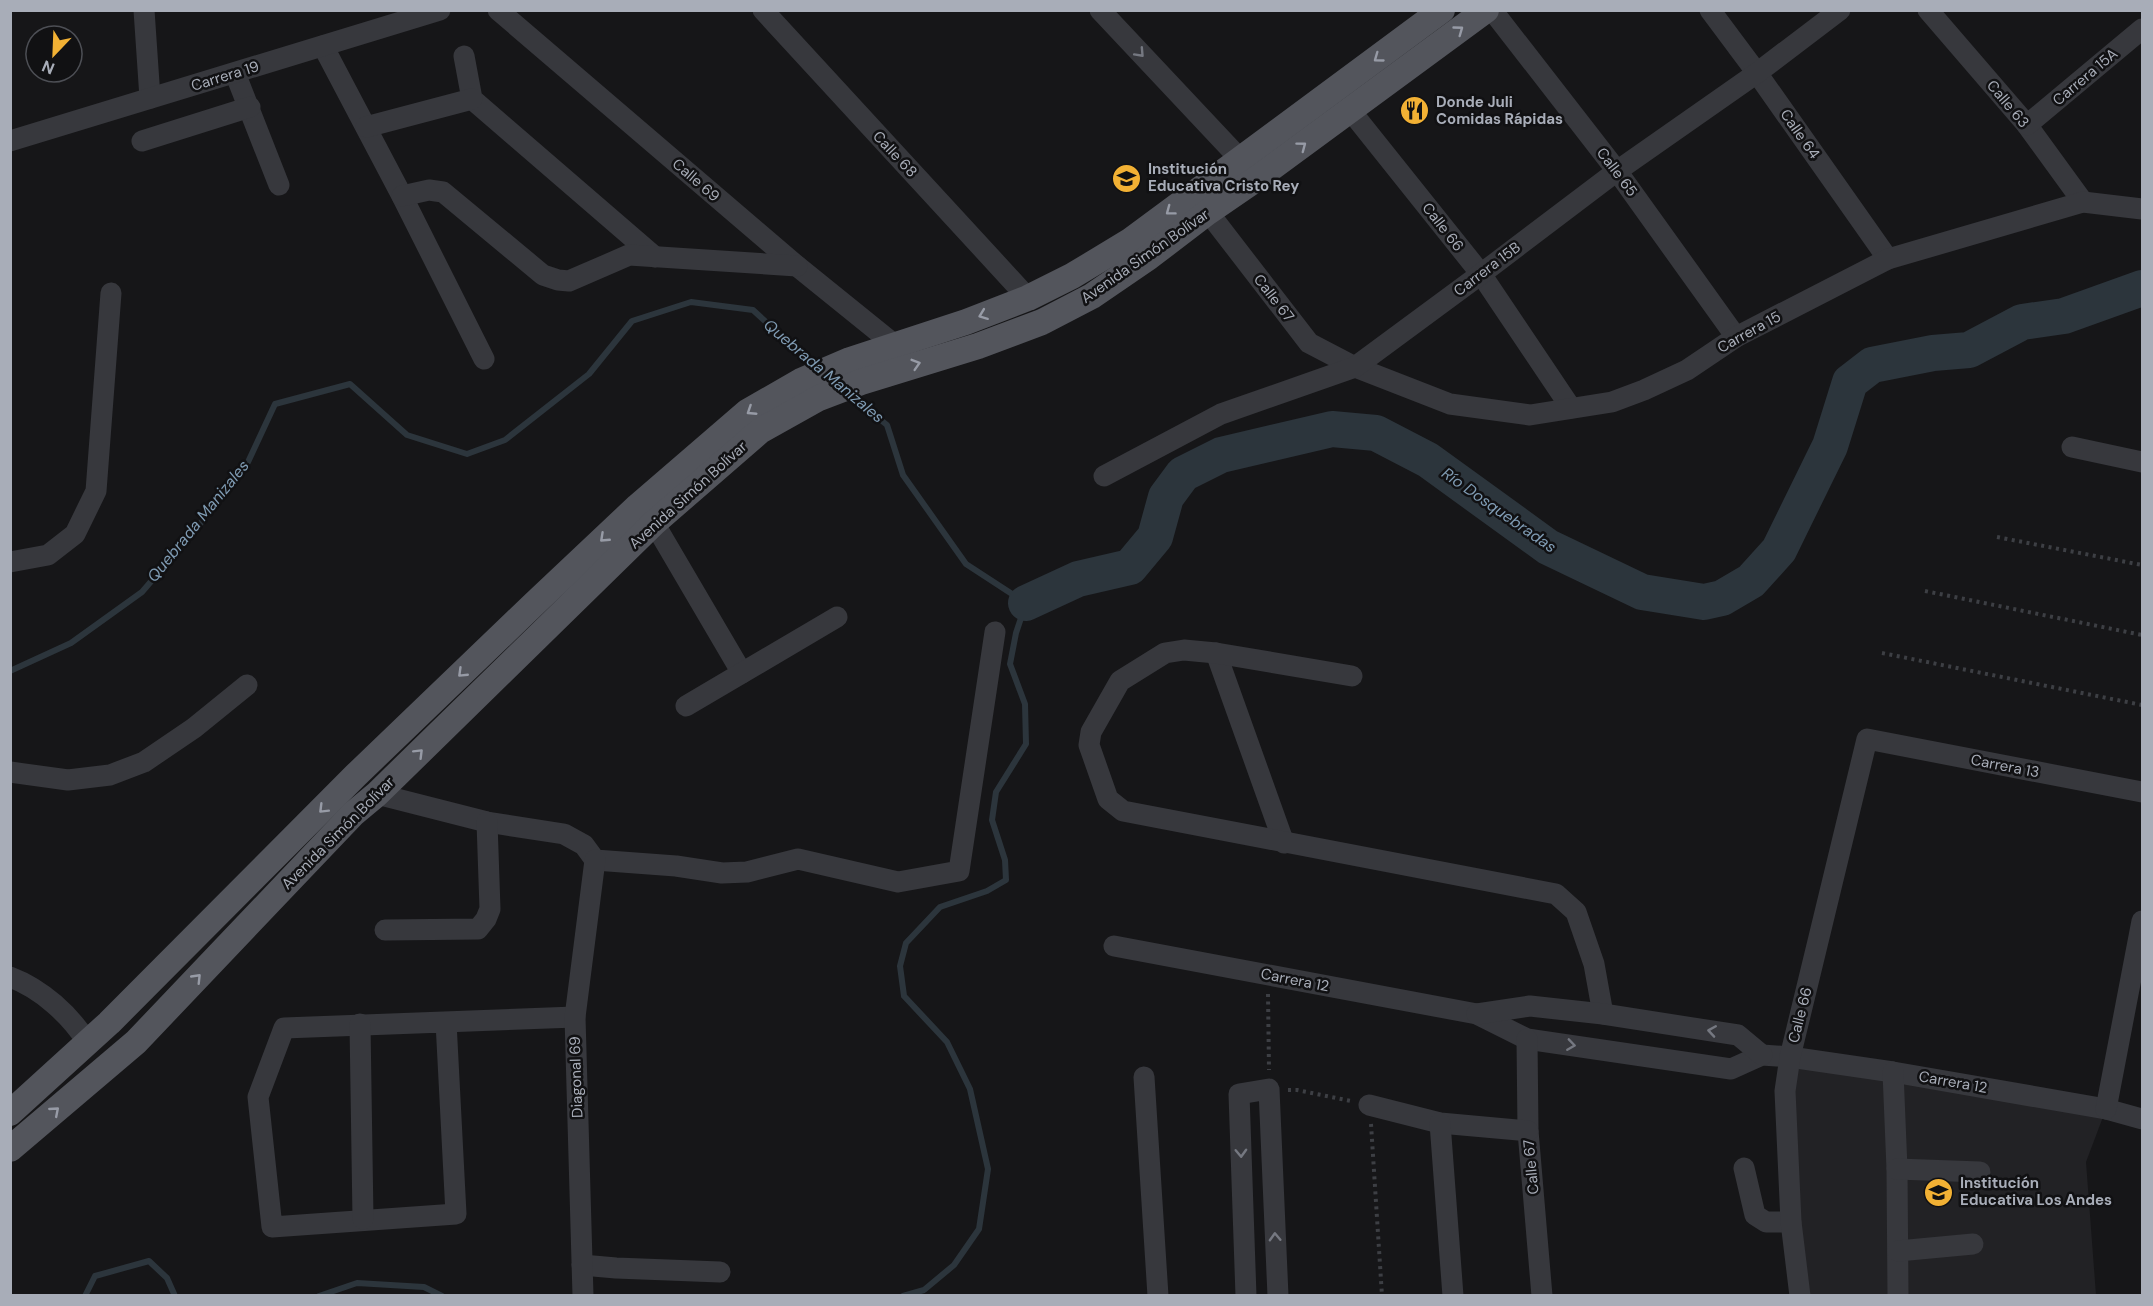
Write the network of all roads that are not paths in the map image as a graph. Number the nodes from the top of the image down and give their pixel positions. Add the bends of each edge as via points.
1 (144, 10) edge
2 (440, 10) edge
3 (498, 10) edge
4 (763, 10) edge
5 (1100, 10) edge
6 (1442, 10) edge
7 (1486, 10) edge
8 (1492, 10) edge
9 (1710, 10) edge
10 (1840, 10) edge
11 (1928, 10) edge
12 (2142, 29) edge
13 (323, 46) junction
14 (464, 56) dead end
15 (235, 73) junction
16 (1757, 73) junction
17 (150, 98) junction
18 (472, 99) junction
19 (249, 107) junction
20 (1350, 110) junction
21 (2027, 125) junction
22 (366, 127) junction
23 (10, 141) edge
24 (142, 141) dead end
25 (1241, 160) junction
26 (1617, 171) junction
27 (279, 185) dead end
28 (402, 196) junction
29 (2083, 202) junction
30 (2142, 209) edge
31 (1208, 212) junction
32 (655, 257) junction
33 (1888, 259) junction
34 (797, 266) junction
35 (1481, 274) junction
36 (111, 293) dead end
37 (1028, 298) junction
38 (1736, 337) junction
39 (896, 346) junction
40 (484, 359) dead end
41 (1355, 366) junction
42 (855, 371) junction
43 (810, 390) junction
44 (1571, 408) junction
45 (2072, 447) dead end
46 (2142, 462) edge
47 (1104, 476) dead end
48 (654, 523) junction
49 (10, 562) edge
50 (535, 603) junction
51 (837, 617) dead end
52 (553, 621) junction
53 (995, 632) dead end
54 (1216, 653) junction
55 (742, 673) junction
56 (1352, 676) dead end
57 (247, 686) dead end
58 (686, 706) dead end
59 (1868, 739) joint
60 (10, 772) edge
61 (2142, 792) edge
62 (377, 794) junction
63 (487, 822) junction
64 (1284, 843) junction
65 (595, 860) junction
66 (2142, 921) edge
67 (385, 930) dead end
68 (1114, 946) dead end
69 (10, 977) edge
70 (1477, 1014) junction
71 (1603, 1014) junction
72 (575, 1017) junction
73 (446, 1022) junction
74 (360, 1024) junction
75 (1527, 1039) junction
76 (88, 1043) junction
77 (1762, 1055) junction
78 (1790, 1057) junction
79 (1893, 1072) junction
80 (1144, 1077) dead end
81 (1369, 1105) road end
82 (2106, 1109) junction
83 (10, 1113) edge
84 (2142, 1119) edge
85 (1440, 1123) junction
86 (1528, 1131) junction
87 (10, 1149) edge
88 (1744, 1168) dead end
89 (1897, 1169) junction
90 (1980, 1172) dead end
91 (363, 1219) junction
92 (1791, 1222) junction
93 (1973, 1244) dead end
94 (1898, 1251) junction
95 (582, 1265) junction
96 (720, 1272) dead end
97 (582, 1296) edge
98 (1158, 1296) edge
99 (1246, 1296) edge
100 (1278, 1296) edge
101 (1453, 1296) edge
102 (1542, 1296) edge
103 (1800, 1296) edge
104 (1898, 1296) edge

1 - 17 street
2 - 13 street, Carrera 19
3 - 34 street, Calle 69
4 - 37 street, Calle 68
5 -> 25 street
6 -> 25 main road, Avenida Simón Bolívar
20 -> 7 main road, Avenida Simón Bolívar
8 - 26 street, Calle 65
9 - 16 street, Calle 64
10 - 16 street, Carrera 15B
11 - 21 street, Calle 63
12 - 21 street, Carrera 15A
13 - 15 street, Carrera 19
13 - 22 street
14 - 18 street
15 - 17 street, Carrera 19
15 - 19 street
16 - 26 street, Carrera 15B
16 - 33 street, Calle 64
17 - 23 street, Carrera 19
18 - 22 street
18 - 32 street
19 - 24 street
19 - 27 street
31 -> 20 main road, Avenida Simón Bolívar
20 - 35 street, Calle 66
21 - 29 street, Calle 63
22 - 28 street
25 -> 37 main road, Avenida Simón Bolívar via 1130,241
26 - 35 street, Carrera 15B
26 - 38 street, Calle 65
28 - 32 street via 429,190 443,192 543,275 558,280 569,281 628,255
28 - 40 street
29 - 30 street, Carrera 15
29 - 33 street, Carrera 15
31 - 41 street, Calle 67 via 1309,343
42 -> 31 main road, Avenida Simón Bolívar via 978,346 1042,322 1092,296
32 - 34 street
33 - 38 street, Carrera 15
34 - 39 street, Calle 69
35 - 41 street, Carrera 15B
35 - 44 street, Calle 66
36 - 49 street via 96,491 75,534 48,555
37 -> 39 main road, Avenida Simón Bolívar
38 - 44 street, Carrera 15 via 1687,370 1644,390 1612,402
39 - 42 main road, Avenida Simón Bolívar
41 - 44 street, Carrera 15 via 1450,404 1530,415
41 - 47 street, Carrera 15B via 1221,414
42 - 43 main road, Avenida Simón Bolívar
43 - 48 main road, Avenida Simón Bolívar
43 -> 50 main road, Avenida Simón Bolívar via 747,412 638,506
45 - 46 street
48 - 52 main road, Avenida Simón Bolívar
48 - 55 street
50 - 52 main road
50 -> 76 main road, Avenida Simón Bolívar
51 - 55 street
62 -> 52 main road, Avenida Simón Bolívar
53 - 65 street via 959,871 898,882 798,859 747,872 722,873
54 - 56 street
54 - 64 street
54 - 64 street via 1165,653 1120,681 1091,732 1089,746 1108,799 1123,811
55 - 58 street
57 - 60 street via 144,762 110,775 69,780
59 - 61 street, Carrera 13
59 - 78 street, Calle 66
62 - 63 street
87 -> 62 main road, Avenida Simón Bolívar via 136,1041 353,814
63 - 65 street via 564,834 584,845
63 - 67 street via 490,909 478,929
64 - 71 street via 1556,894 1576,912 1594,964
65 - 72 street, Diagonal 69
66 - 82 street
68 - 70 street, Carrera 12
69 - 76 street via 55,1004
70 - 71 street, Carrera 12 via 1530,1006
70 - 75 street, Carrera 12
77 -> 71 street, Carrera 12 via 1738,1035
72 - 73 street
72 - 95 street, Diagonal 69
73 - 74 street
73 - 91 street via 456,1214
74 - 91 street
74 - 91 street via 284,1028 258,1097 272,1227
75 -> 77 street, Carrera 12 via 1731,1069
75 - 86 street, Calle 67
76 - 83 main road, Avenida Simón Bolívar
77 - 78 street, Carrera 12
78 - 79 street, Carrera 12
78 - 92 street, Calle 66 via 1785,1090
79 - 82 street, Carrera 12
79 - 89 street
80 - 98 street
81 - 85 street
82 - 84 street, Carrera 12
85 - 86 street
85 - 101 street
86 - 102 street, Calle 67
88 - 92 street via 1755,1215 1766,1222
89 - 90 street
89 - 94 street
92 - 103 street, Calle 66
93 - 94 street
94 - 104 street
95 - 96 street
95 - 97 street, Diagonal 69
100 -> 99 street via 1269,1089 1239,1094

